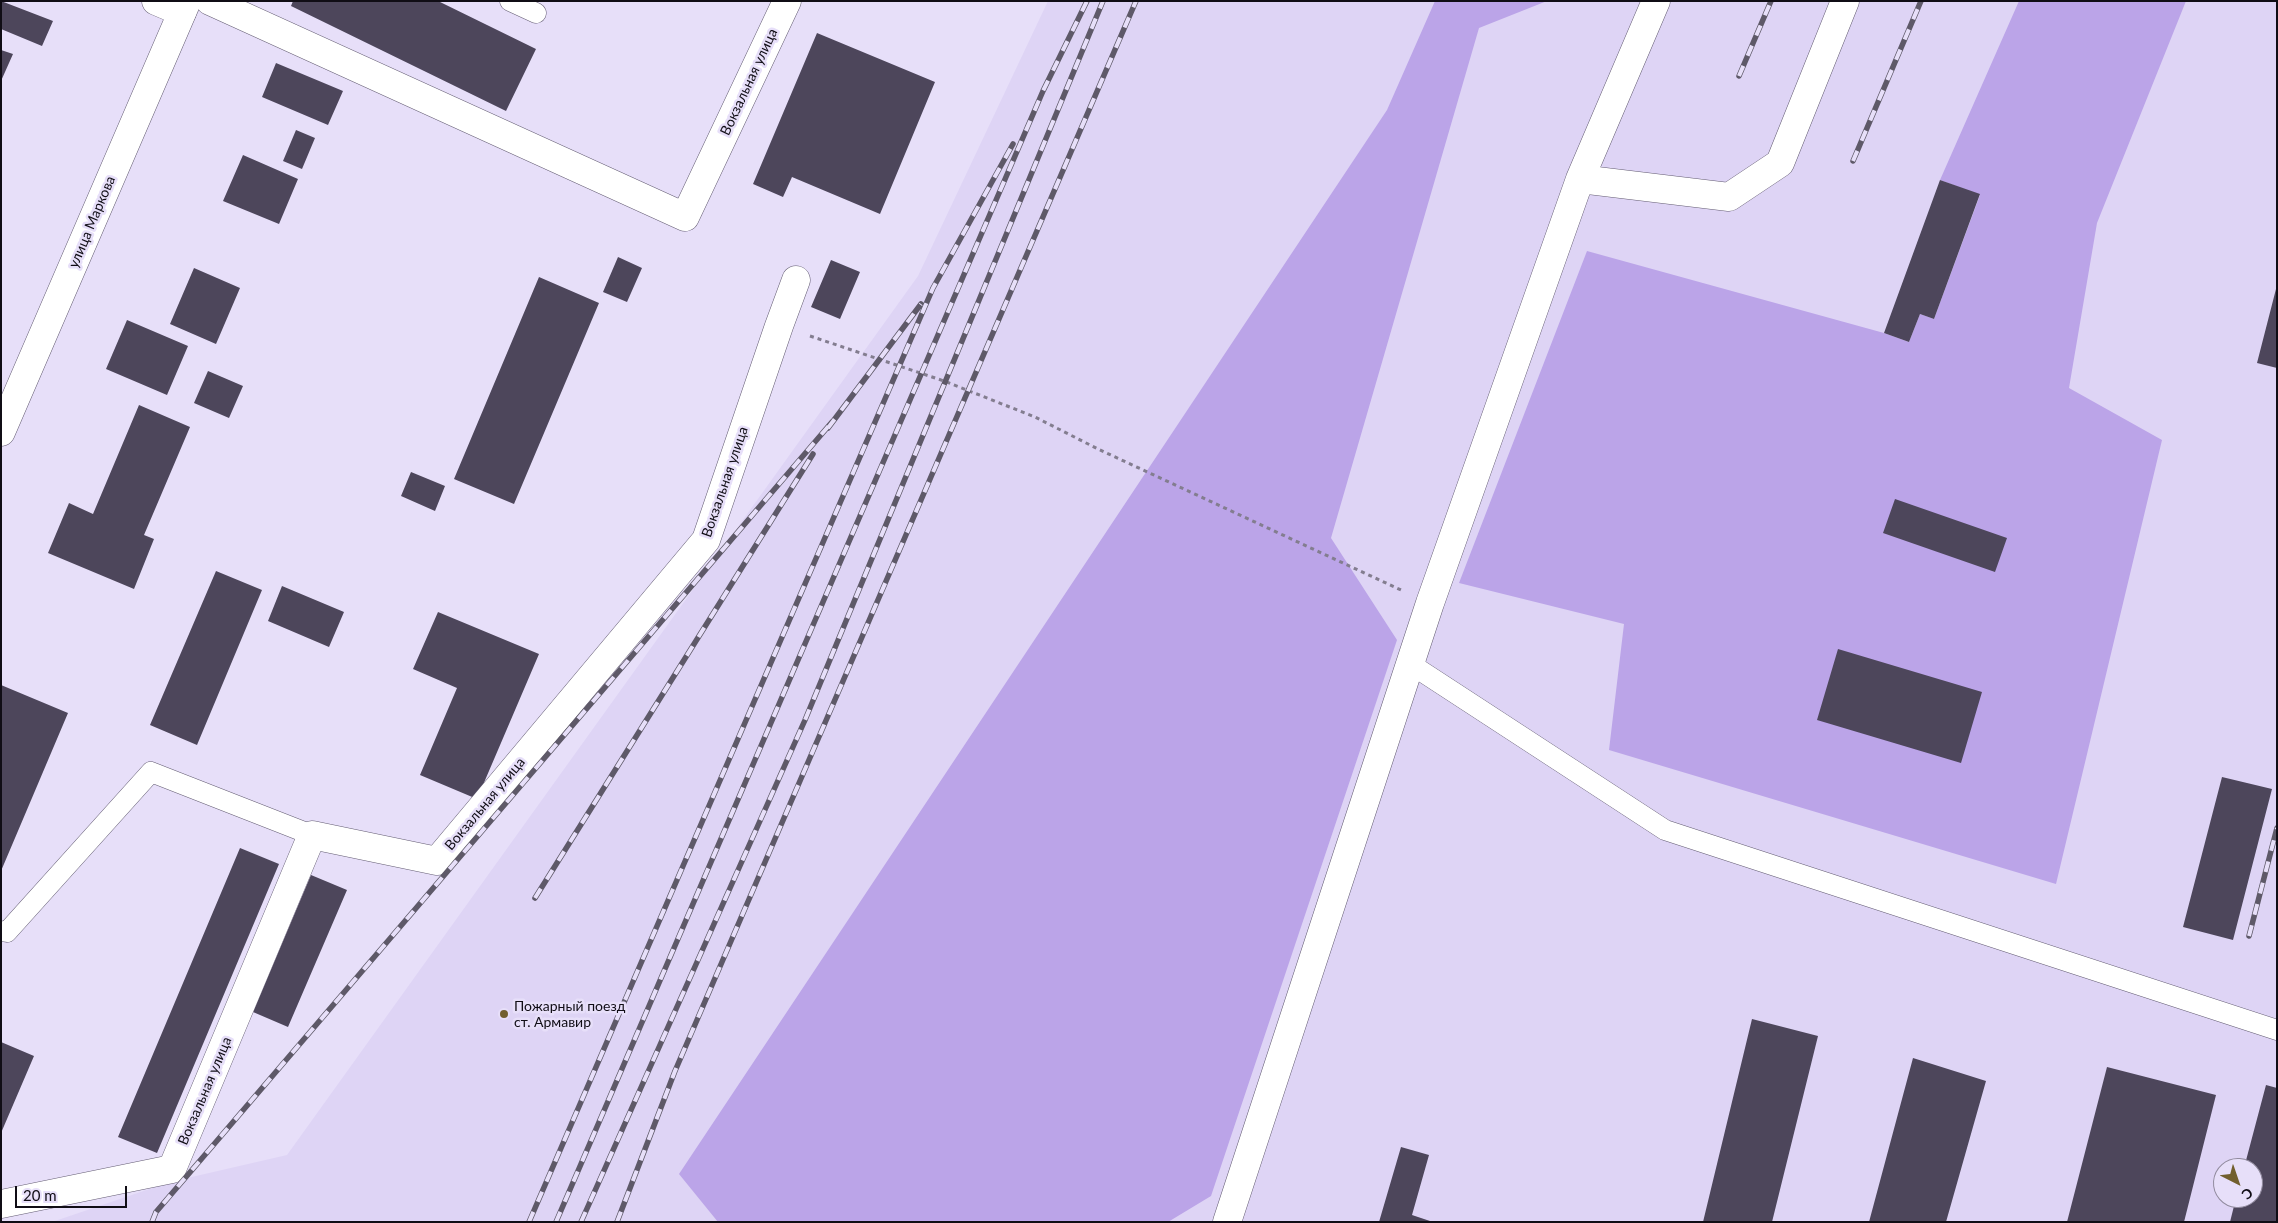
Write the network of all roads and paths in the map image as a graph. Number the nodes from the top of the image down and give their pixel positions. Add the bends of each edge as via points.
1 (156, 1) edge
2 (210, 1) edge
3 (510, 1) edge
4 (787, 1) edge
5 (1656, 1) edge
6 (1845, 1) edge
7 (185, 7) edge
8 (536, 13) dead end
9 (1580, 179) junction
10 (796, 280) dead end
11 (779, 326) junction
12 (1, 432) edge
13 (1430, 603) junction
14 (1412, 665) junction
15 (312, 834) junction
16 (1, 931) edge
17 (2277, 1030) edge
18 (1, 1204) edge
19 (1227, 1222) edge

1 - 7 street, улица Маркова
2 - 4 street, Вокзальная улица via 685,217
3 - 8 lane
5 - 9 street
6 - 9 street via 1780,163 1729,197
7 - 12 street, улица Маркова
9 - 13 street
10 - 11 street, Вокзальная улица
11 - 13 path via 944,381 1035,416 1098,449
11 - 15 street, Вокзальная улица via 706,540 438,861
13 - 14 street
14 - 17 lane via 1666,830
14 - 19 street
15 - 16 lane via 151,772 7,932
15 - 18 street, Вокзальная улица via 172,1169

